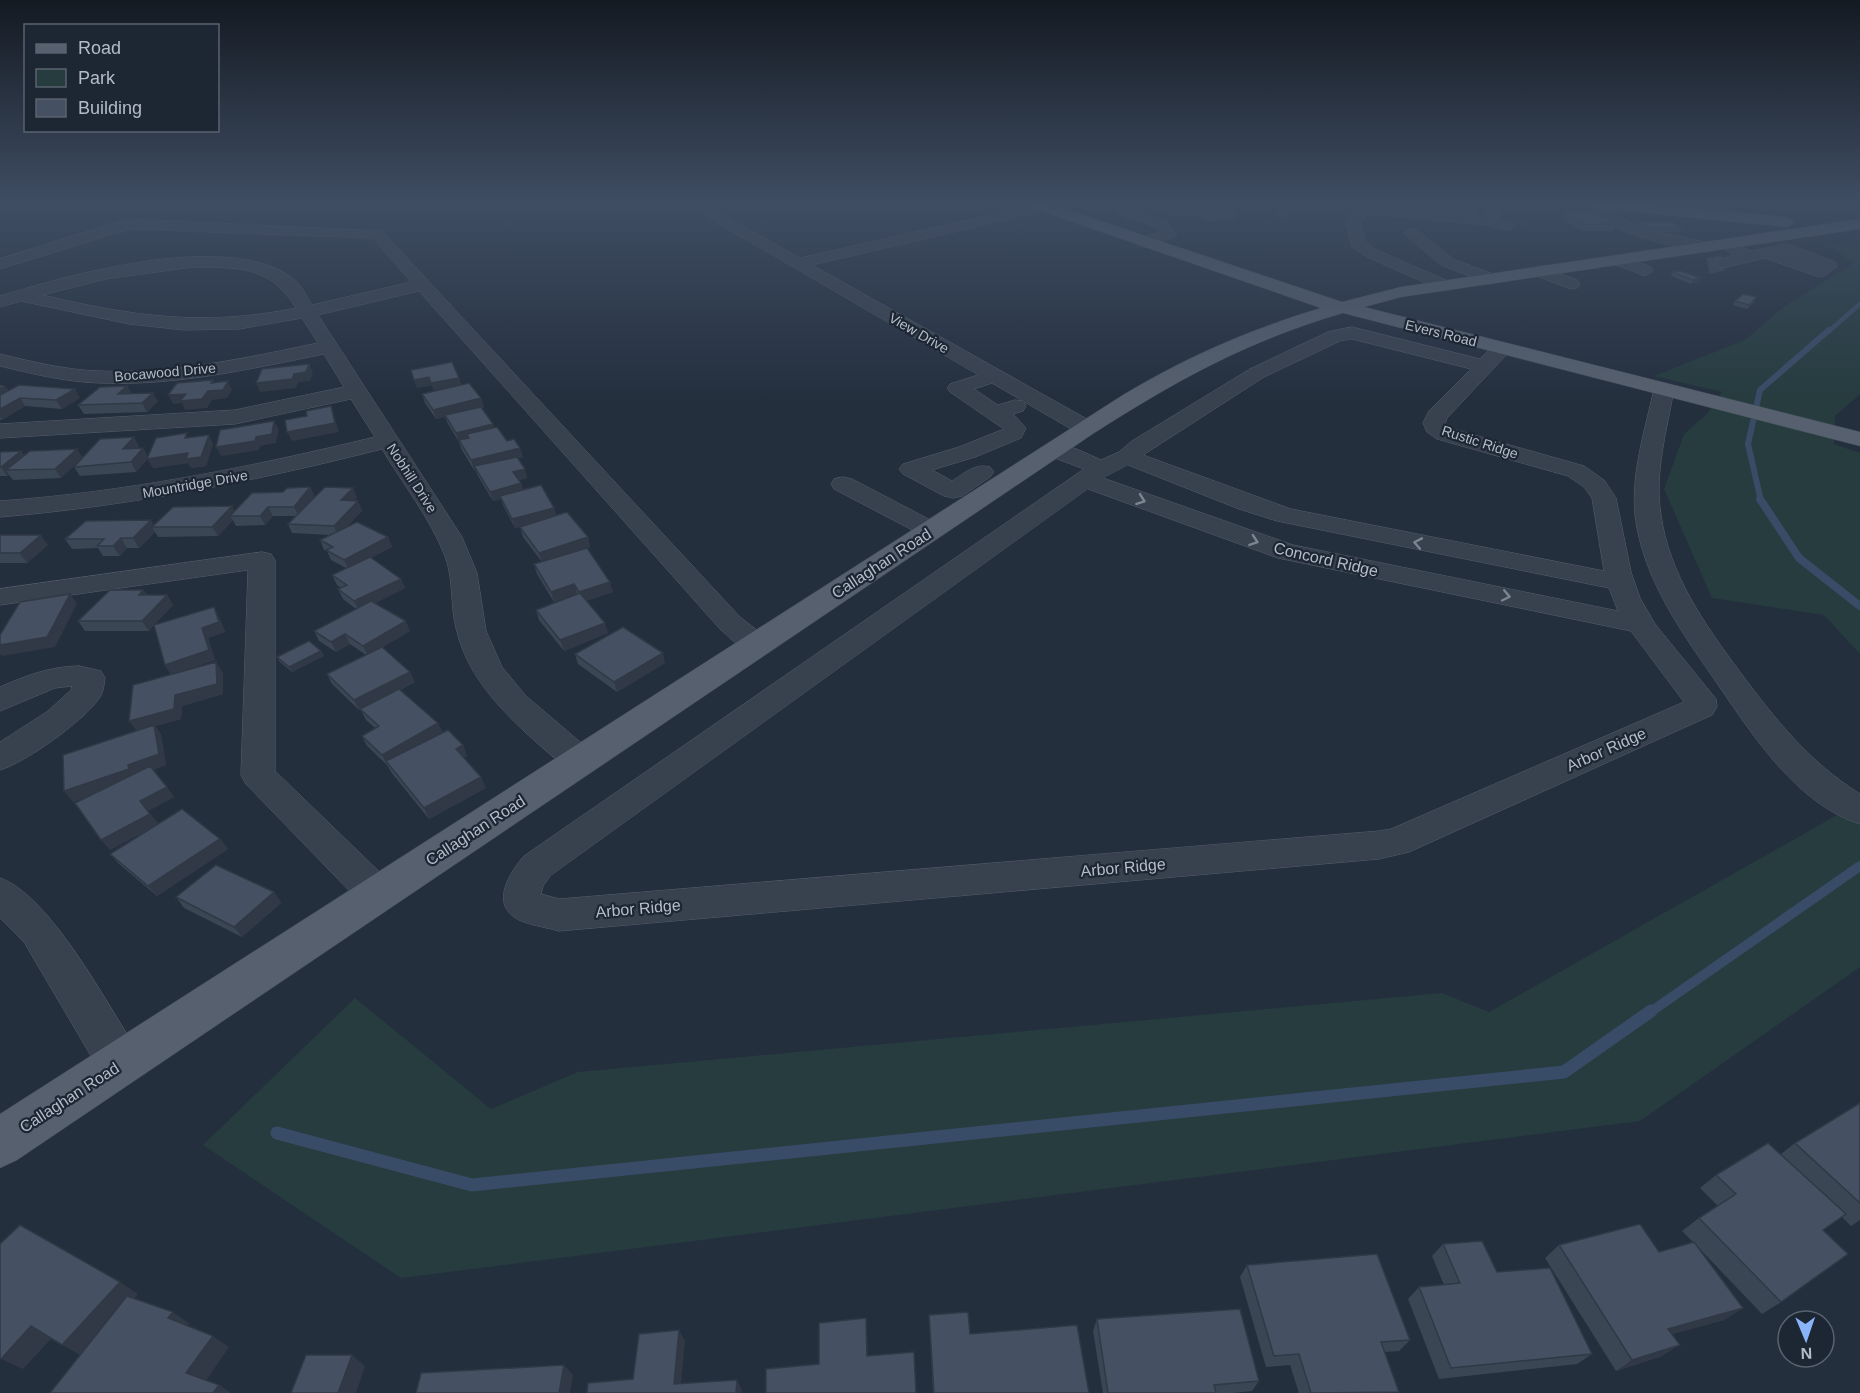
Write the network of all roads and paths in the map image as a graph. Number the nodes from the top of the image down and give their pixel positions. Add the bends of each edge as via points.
1 (158, 267) edge
2 (244, 267) edge
3 (406, 267) edge
4 (802, 267) edge
5 (1217, 267) edge
6 (1402, 267) edge
7 (1461, 267) edge
8 (1568, 267) edge
9 (1540, 271) junction
10 (1489, 279) junction
11 (422, 285) junction
12 (1571, 285) dead end
13 (1444, 286) junction
14 (21, 296) junction
15 (0, 302) edge
16 (306, 310) junction
17 (1346, 320) junction
18 (330, 347) junction
19 (1502, 348) junction
20 (0, 360) edge
21 (1483, 366) junction
22 (994, 376) junction
23 (1664, 389) junction
24 (357, 391) junction
25 (1086, 428) junction
26 (0, 431) edge
27 (1852, 436) edge
28 (388, 441) junction
29 (1055, 450) junction
30 (949, 457) dead end
31 (1127, 457) junction
32 (1094, 474) junction
33 (843, 484) dead end
34 (1219, 493) junction
35 (0, 509) edge
36 (1189, 517) junction
37 (931, 530) junction
38 (1465, 552) junction
39 (1467, 588) junction
40 (0, 597) edge
41 (1630, 602) junction
42 (1684, 611) junction
43 (756, 645) junction
44 (0, 700) edge
45 (0, 758) edge
46 (580, 761) junction
47 (1860, 811) edge
48 (0, 894) edge
49 (377, 894) junction
50 (522, 898) joint
51 (120, 1063) junction
52 (0, 1143) edge

1 - 14 street, Nobhill Drive via 99,274
2 - 16 street, Nobhill Drive via 269,271 284,279
3 - 11 street
4 - 22 street, View Drive
5 - 17 main road, Evers Road via 1264,283
6 - 13 street
7 - 10 street
8 - 9 main road, Callaghan Road
9 - 10 main road, Callaghan Road
9 - 12 street
10 - 13 main road, Callaghan Road
11 - 16 street
11 - 43 street via 722,615
13 - 17 main road, Callaghan Road via 1401,292
14 - 15 street, Nobhill Drive
14 - 16 street via 90,312 187,323 238,323
16 - 18 street, Nobhill Drive
17 - 19 main road, Evers Road
17 - 21 street, Evers Road
17 - 25 main road, Callaghan Road via 1301,319 1211,355
17 - 31 street, Callaghan Road via 1335,336 1257,373
18 - 20 street, Bocawood Drive via 209,370 144,376 60,373
18 - 24 street, Nobhill Drive
19 - 21 street, Rustic Ridge
19 - 23 main road, Evers Road
21 - 41 street, Rustic Ridge via 1437,416 1435,427 1445,434 1576,471 1591,480 1602,492
22 - 25 street, View Drive
22 - 30 street via 957,388 1006,409 1016,428
23 - 27 main road, Evers Road
23 - 42 street via 1648,481 1648,515 1657,554
24 - 26 street via 235,417
24 - 28 street, Nobhill Drive
25 - 29 main road, Callaghan Road
28 - 35 street, Mountridge Drive via 192,486 101,500
28 - 46 street, Nobhill Drive via 460,559 470,629 493,679 511,702
29 - 32 street, Concord Ridge
29 - 37 main road, Callaghan Road
31 - 32 street, Callaghan Road
31 - 34 street, Concord Ridge
32 -> 36 street, Concord Ridge
32 - 50 street, Callaghan Road via 537,866 527,879
33 - 37 street
34 - 36 street
38 -> 34 street, Concord Ridge via 1309,521
36 -> 39 street, Concord Ridge via 1287,552
37 - 43 main road, Callaghan Road
38 - 39 street
38 - 41 street, Concord Ridge
39 -> 41 street, Concord Ridge
40 - 49 street via 262,560 258,775
41 - 42 street, Concord Ridge
41 - 50 street, Arbor Ridge via 1700,699 1701,707 1396,842 559,915 528,906
42 - 47 street via 1769,734 1814,779
43 - 46 main road, Callaghan Road
44 - 45 street via 56,676 80,674 90,678 86,694 58,720
46 - 49 main road, Callaghan Road
48 - 51 street via 38,930
49 - 51 main road, Callaghan Road
51 - 52 main road, Callaghan Road

